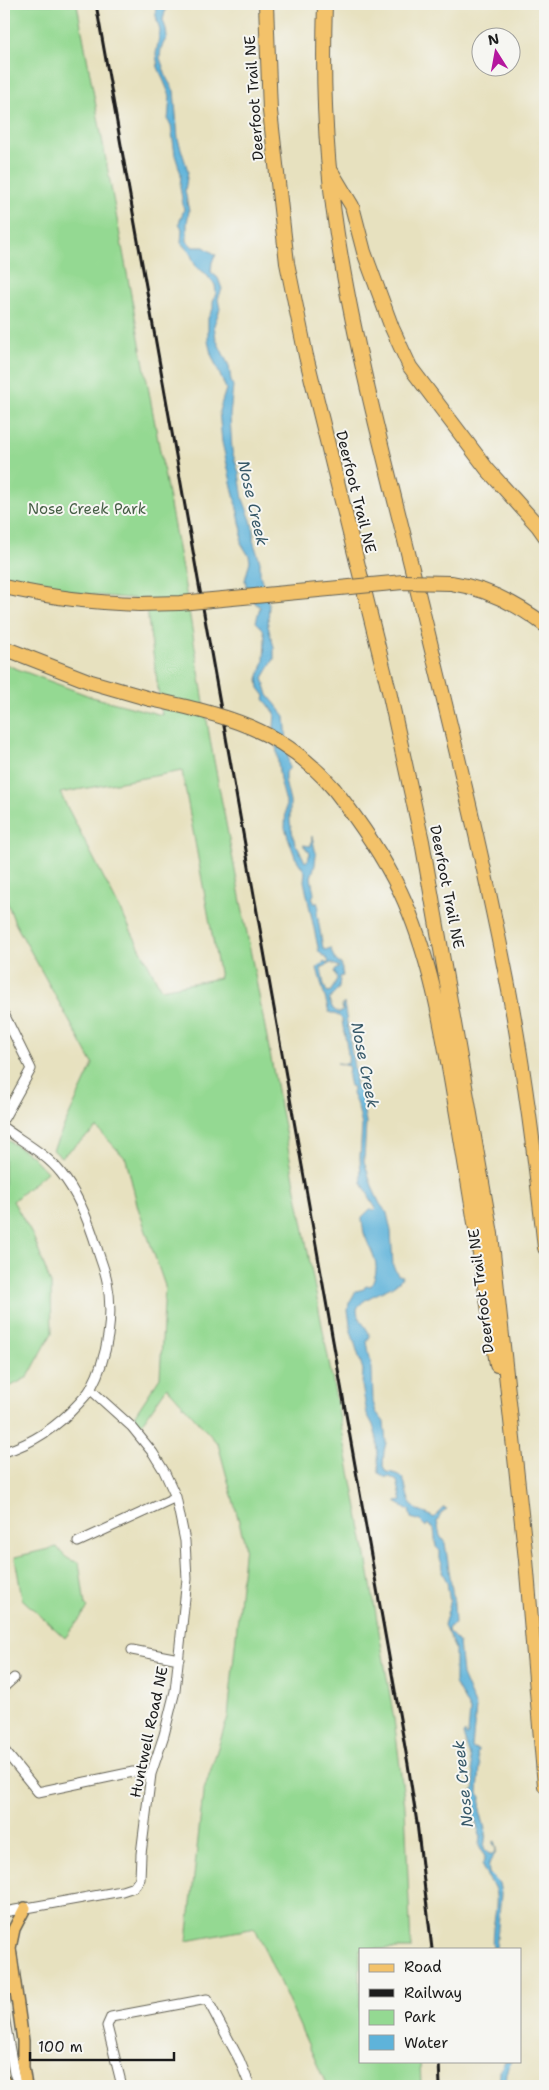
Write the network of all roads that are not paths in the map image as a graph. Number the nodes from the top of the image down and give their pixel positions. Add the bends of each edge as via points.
1 (266, 4) edge
2 (325, 4) edge
3 (328, 166) junction
4 (545, 536) edge
5 (4, 587) edge
6 (545, 625) edge
7 (4, 648) edge
8 (4, 1014) edge
9 (4, 1118) edge
10 (4, 1128) edge
11 (545, 1248) edge
12 (91, 1390) junction
13 (514, 1433) junction
14 (4, 1452) edge
15 (176, 1497) junction
16 (78, 1542) dead end
17 (132, 1650) dead end
18 (179, 1659) junction
19 (14, 1678) dead end
20 (4, 1688) edge
21 (4, 1750) edge
22 (151, 1774) junction
23 (545, 1786) edge
24 (25, 1908) junction
25 (4, 1912) edge
26 (4, 1964) edge
27 (4, 2016) edge
28 (23, 2067) junction
29 (4, 2082) edge
30 (4, 2086) edge
31 (19, 2086) edge
32 (26, 2086) edge
33 (122, 2086) edge
34 (250, 2086) edge

1 - 13 highway, Deerfoot Trail NE via 270,111 287,263 306,356 389,691 424,850 492,1234
2 - 3 highway
3 - 4 highway via 352,206 364,252 410,367 487,469
3 - 11 highway via 340,256 361,360 463,776 505,968 535,1152
5 - 6 highway, bridge via 94,603 139,604 402,582 451,583 490,592
7 - 13 highway, bridge via 91,682 212,713 265,733 306,760 334,789 369,837 411,917 428,967 445,1043 501,1392
8 - 9 street via 31,1069
10 - 12 street via 50,1161 62,1174 76,1195 92,1234 107,1281 110,1312 100,1369
12 - 14 street via 64,1419 40,1436
12 - 15 street, Huntwell Road NE via 132,1427 153,1453
13 - 23 highway, Deerfoot Trail NE
15 - 16 street
15 - 18 street, Huntwell Road NE via 185,1541 187,1579
17 - 18 street
18 - 22 street, Huntwell Road NE via 164,1735
19 - 20 street
21 - 22 street via 38,1792 133,1772
22 - 24 street, Huntwell Road NE via 140,1879 134,1887
24 - 25 street, Huntwell Road NE
24 - 28 main road via 14,1929 10,1948 23,2041
26 - 28 main road
27 - 31 street
28 - 32 main road
29 - 30 main road
33 - 34 street via 107,2026 111,2017 207,1999

